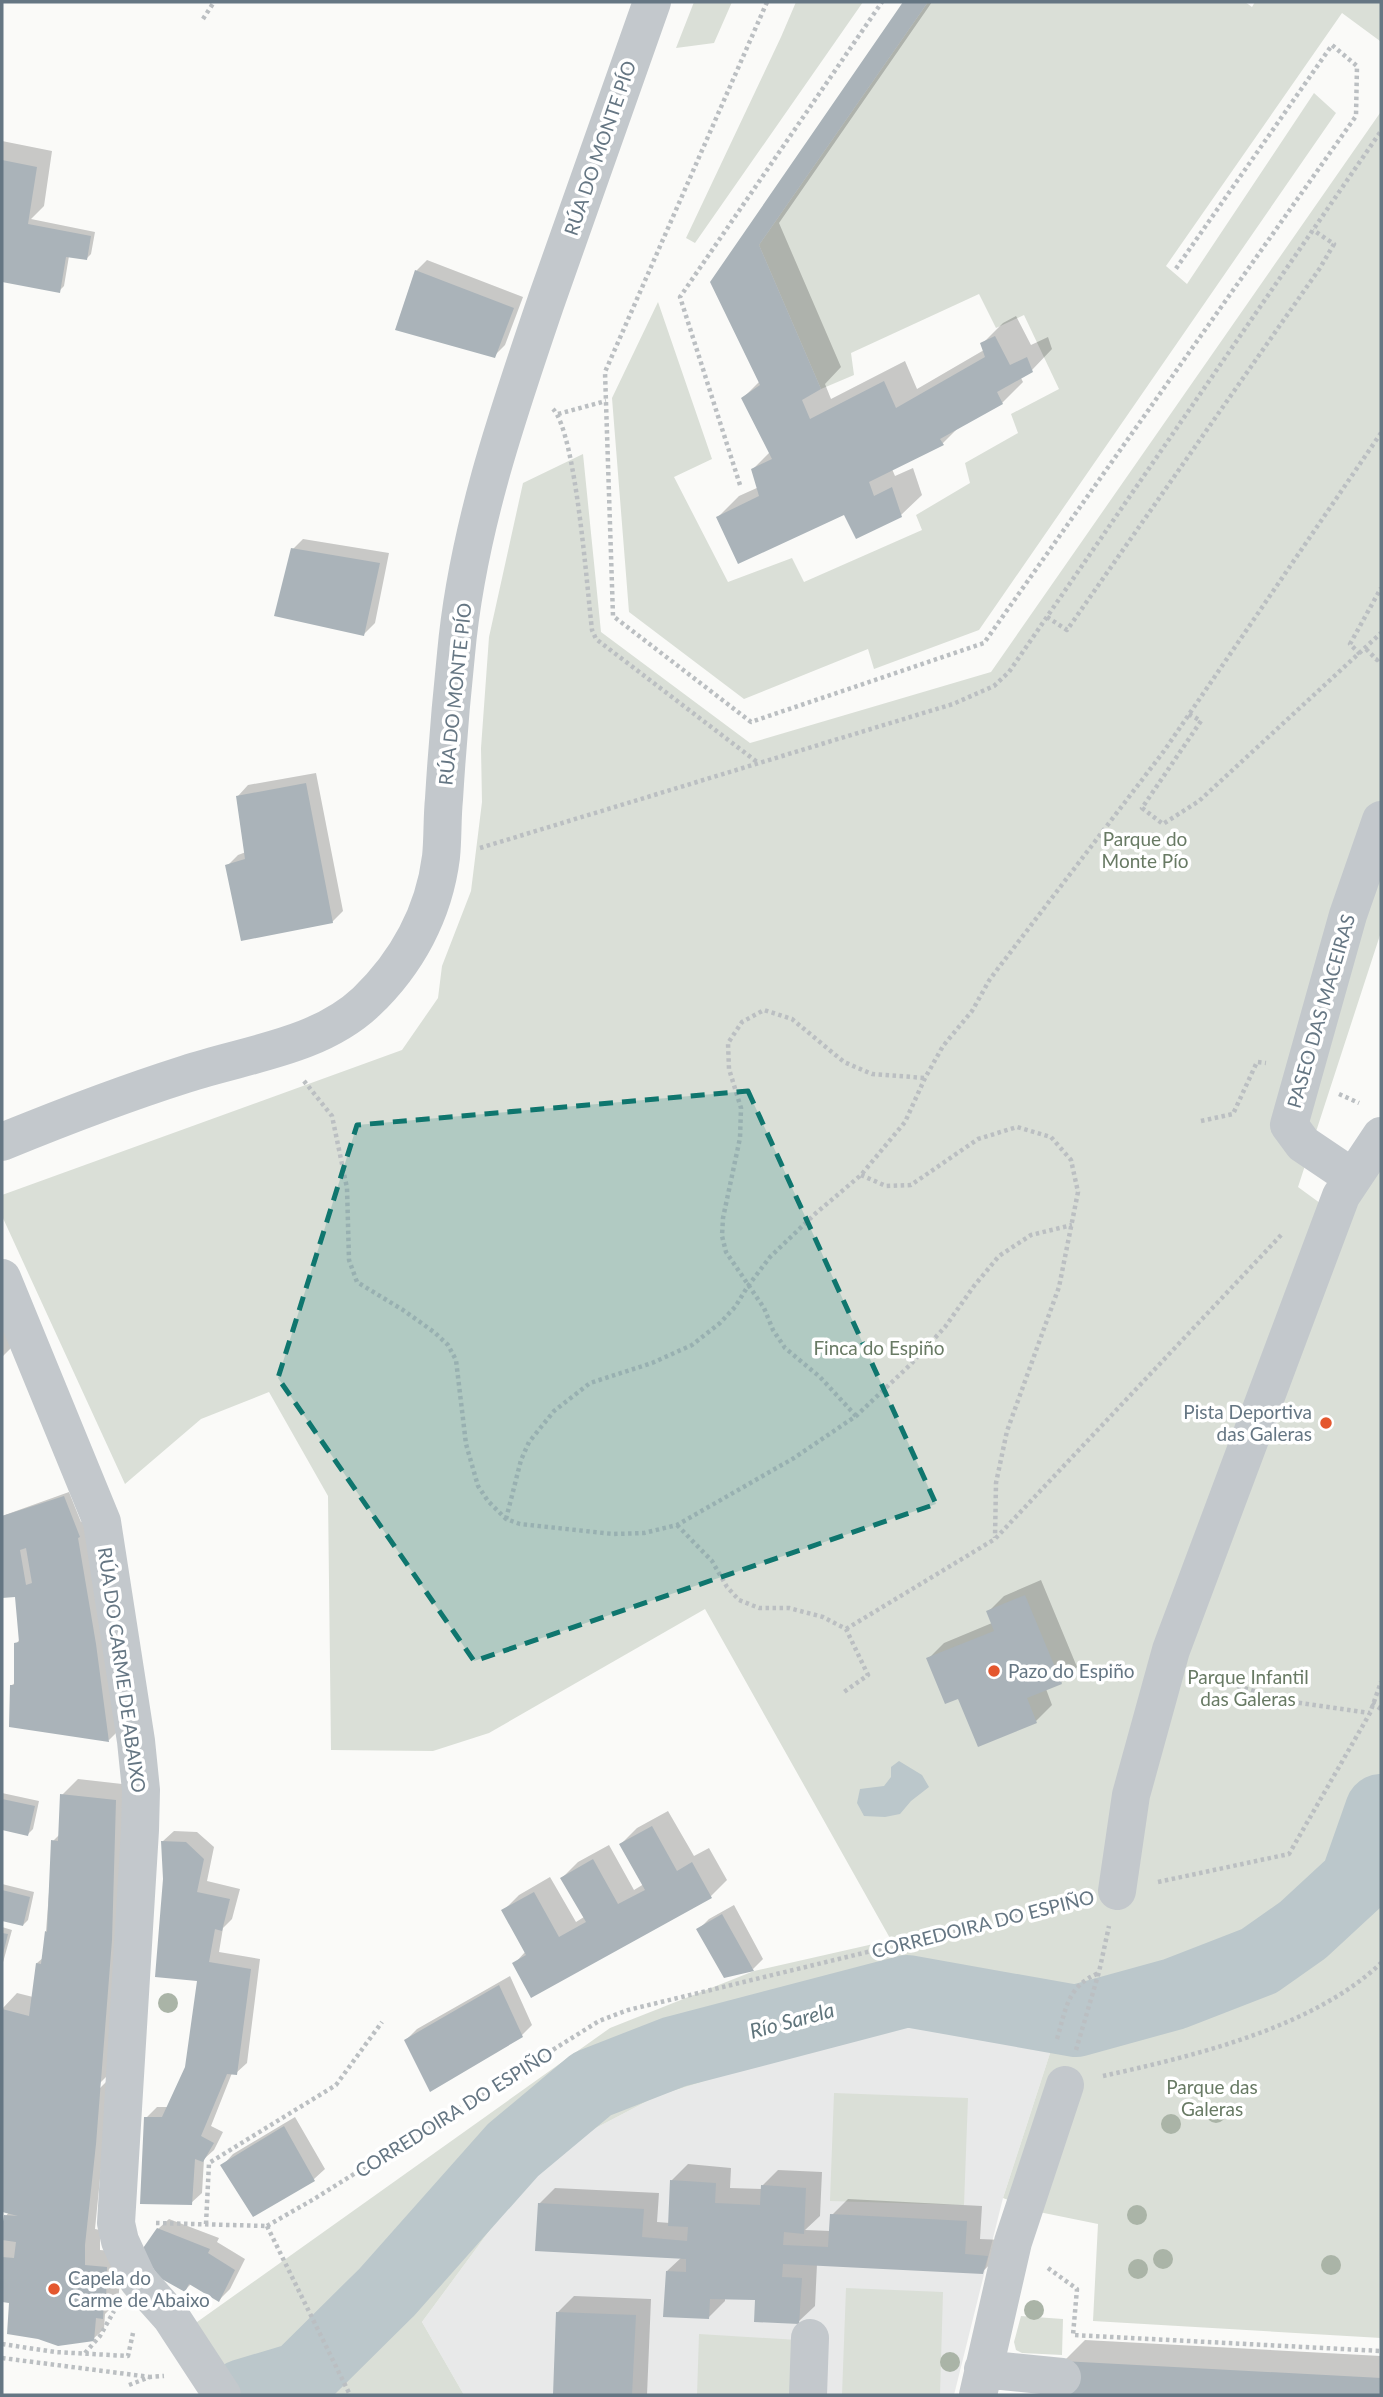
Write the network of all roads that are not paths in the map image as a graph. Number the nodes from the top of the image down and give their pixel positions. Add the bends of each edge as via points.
1 (652, 2) edge
2 (1381, 820) edge
3 (1381, 1136) edge
4 (2, 1142) edge
5 (1346, 1186) junction
6 (2, 1278) edge
7 (1117, 1891) road end
8 (1070, 2068) road end
9 (810, 2338) dead end
10 (1062, 2376) dead end
11 (981, 2382) edge
12 (222, 2395) edge
13 (808, 2395) edge

1 - 4 street, RÚA DO MONTE PÍO via 519,382 484,499 456,649 441,857 425,920 410,950 363,1004 313,1036 100,1102
2 - 5 street, PASEO DAS MACEIRAS via 1348,915 1289,1125
3 - 5 street, CORREDOIRA DO ESPIÑO
5 - 7 street, CORREDOIRA DO ESPIÑO via 1166,1667 1131,1796
6 - 12 street, RÚA DO CARME DE ABAIXO via 102,1522 136,1741 140,1830 116,2223 143,2288 171,2317
8 - 11 street via 1013,2242
9 - 13 street
10 - 11 street

